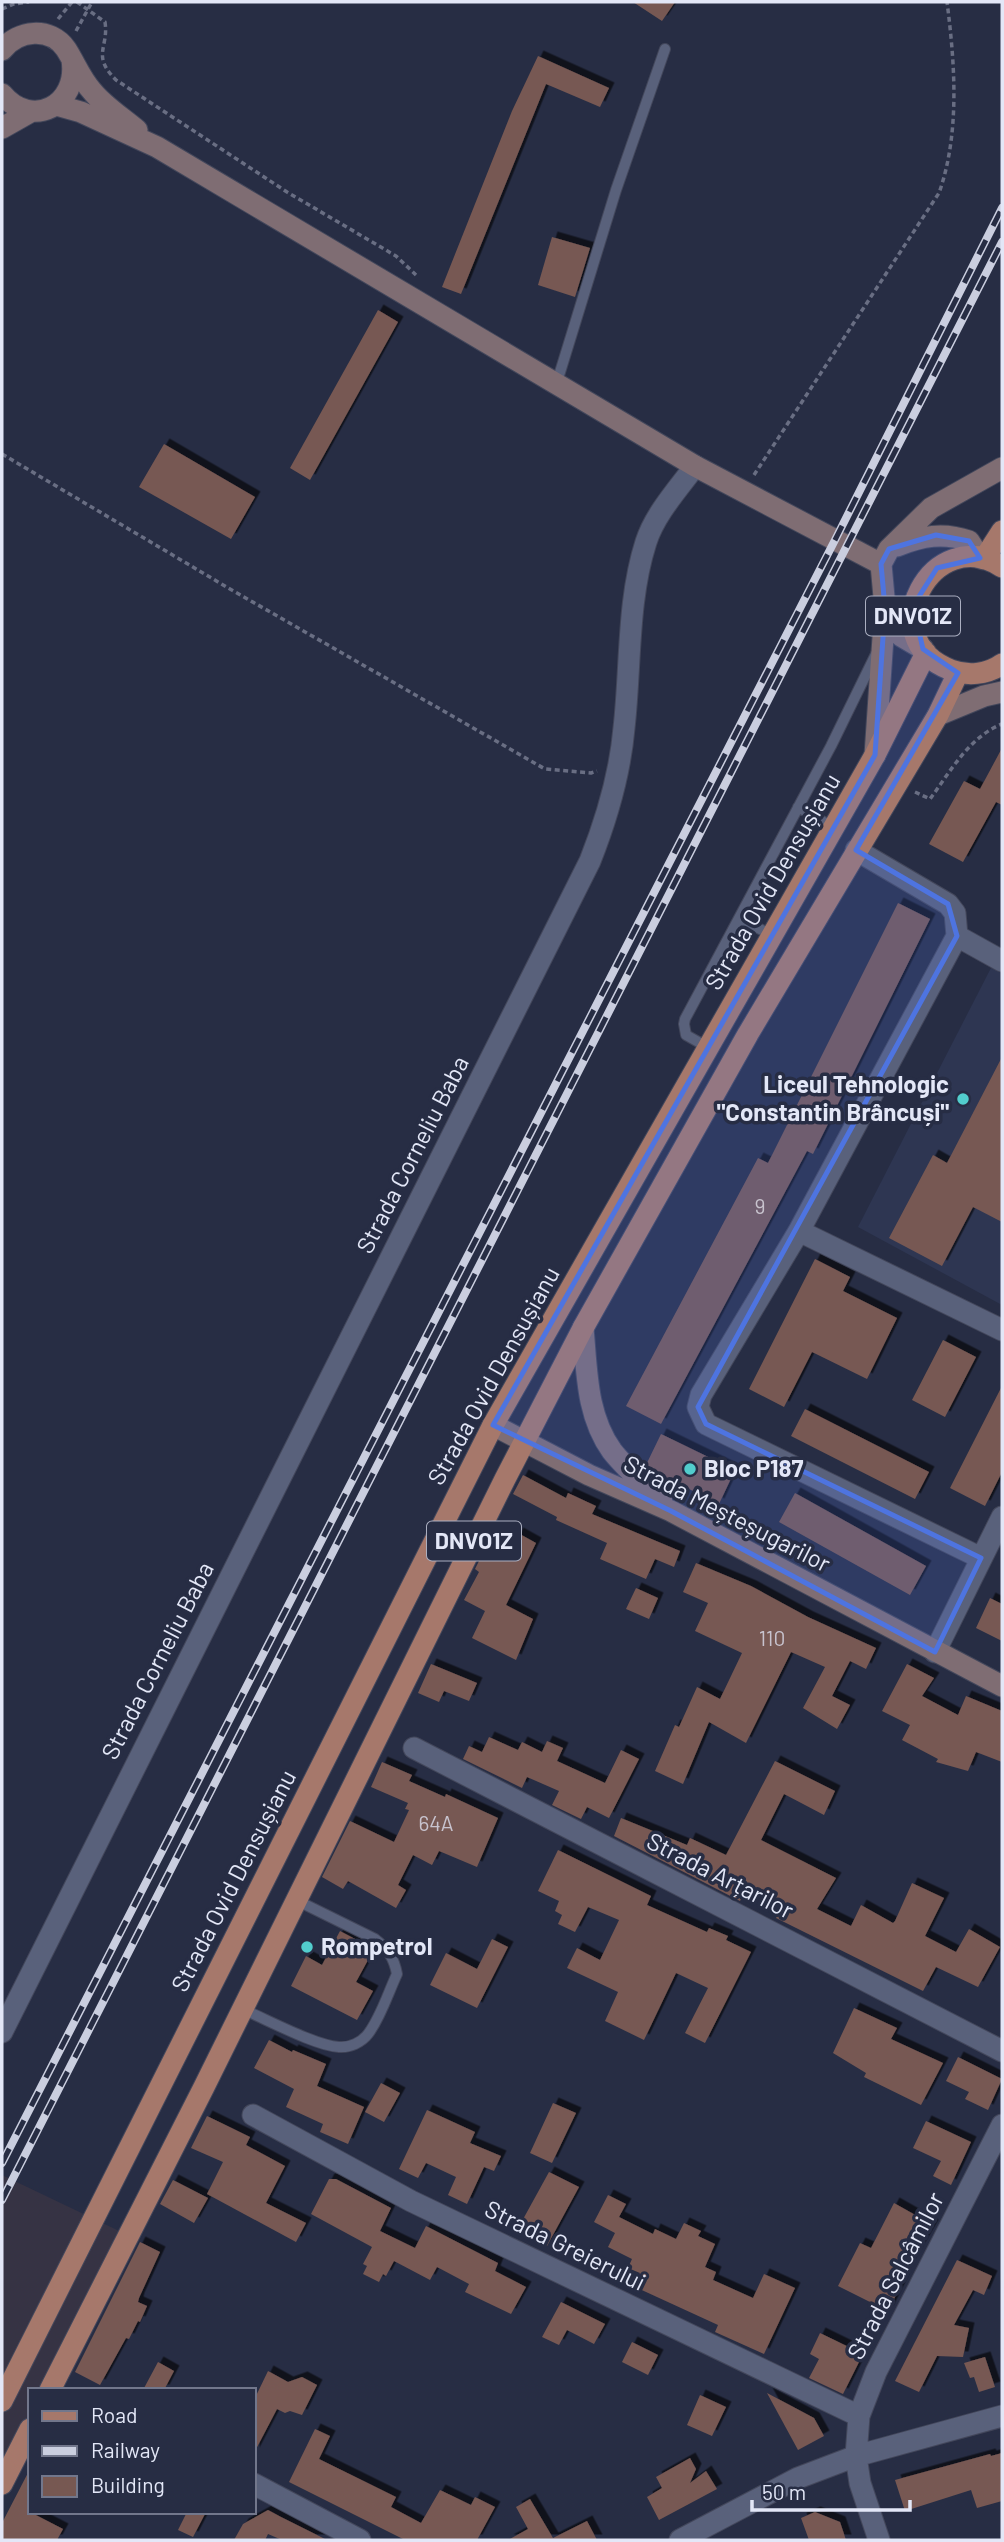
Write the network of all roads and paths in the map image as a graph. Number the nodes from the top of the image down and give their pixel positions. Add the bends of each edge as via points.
1 (29, 2) edge
2 (77, 2) edge
3 (92, 2) edge
4 (947, 2) edge
5 (2, 9) edge
6 (88, 10) junction
7 (666, 49) dead end
8 (2, 50) edge
9 (72, 60) junction
10 (2, 94) edge
11 (56, 105) junction
12 (32, 111) junction
13 (2, 128) edge
14 (158, 148) junction
15 (423, 282) dead end
16 (557, 383) junction
17 (2, 454) edge
18 (695, 466) junction
19 (1002, 468) edge
20 (743, 492) junction
21 (1002, 531) edge
22 (885, 557) junction
23 (989, 561) edge
24 (885, 608) junction
25 (882, 640) junction
26 (925, 651) junction
27 (1000, 667) edge
28 (958, 673) junction
29 (1002, 692) edge
30 (938, 715) junction
31 (1002, 724) edge
32 (875, 755) junction
33 (619, 765) junction
34 (897, 784) junction
35 (798, 807) junction
36 (834, 828) junction
37 (856, 850) junction
38 (740, 919) junction
39 (772, 936) junction
40 (957, 936) junction
41 (1002, 961) edge
42 (709, 1048) junction
43 (799, 1231) junction
44 (583, 1328) junction
45 (1002, 1330) edge
46 (493, 1425) junction
47 (525, 1441) junction
48 (671, 1511) junction
49 (1002, 1517) edge
50 (981, 1558) junction
51 (935, 1652) junction
52 (1002, 1686) edge
53 (414, 1748) dead end
54 (296, 1900) junction
55 (242, 2009) junction
56 (2, 2032) edge
57 (1002, 2051) edge
58 (253, 2115) dead end
59 (1002, 2124) edge
60 (51, 2388) edge
61 (2, 2401) edge
62 (859, 2416) junction
63 (1002, 2416) edge
64 (28, 2433) edge
65 (856, 2456) junction
66 (2, 2484) edge
67 (256, 2485) edge
68 (360, 2540) edge
69 (680, 2540) edge
70 (879, 2540) edge

1 - 5 path
2 - 6 path
3 - 6 path
4 - 20 path via 953,92 948,166 939,193
6 - 15 path via 105,22 102,57 116,80 396,257
7 - 16 lane via 616,190
8 - 9 main road via 18,36 44,34 66,48
9 - 11 main road via 71,85
9 - 14 main road via 92,92
10 - 12 main road via 8,102
11 - 12 main road
11 - 14 main road
12 - 13 main road
14 - 16 main road
16 - 18 main road
17 - 33 path via 545,769 591,773
18 - 20 main road
18 - 33 street, Strada Corneliu Baba via 647,539 637,578
19 - 22 main road via 931,508
20 - 22 main road
21 - 23 main road
22 - 23 main road via 917,538 953,536 969,541
22 - 24 main road
23 - 26 main road, DNVO1Z via 950,561 926,579 913,606 916,636
24 - 25 main road
24 - 26 main road via 901,636
25 - 32 main road
25 - 35 lane
26 - 28 main road, DNVO1Z via 941,666
26 - 32 main road, Strada Ovid Densușianu / DNVO1Z
27 - 28 main road via 978,674
28 - 30 main road, DNVO1Z
29 - 30 main road
30 - 34 main road, DNVO1Z
31 - 34 path via 978,738 930,799
32 - 36 main road, Strada Ovid Densușianu / DNVO1Z
33 - 56 street, Strada Corneliu Baba via 590,862
34 - 37 main road, DNVO1Z
35 - 36 lane
35 - 38 lane
36 - 39 main road, Strada Ovid Densușianu / DNVO1Z
37 - 40 street via 948,904 955,913
37 - 44 main road, DNVO1Z
38 - 39 lane
38 - 42 lane via 684,1024 690,1038
39 - 42 main road, Strada Ovid Densușianu / DNVO1Z
40 - 41 street
40 - 43 street
42 - 46 main road, Strada Ovid Densușianu / DNVO1Z
43 - 45 street
43 - 50 street via 701,1395 701,1416 706,1423
44 - 47 main road, DNVO1Z
44 - 48 main road via 589,1398 598,1427 612,1451
46 - 47 main road, Strada Meșteșugarilor
46 - 61 main road, Strada Ovid Densușianu / DNVO1Z
47 - 48 main road, Strada Meșteșugarilor
47 - 54 main road, DNVO1Z
48 - 51 main road, Strada Meșteșugarilor
49 - 50 street
50 - 51 street
51 - 52 main road, Strada Meșteșugarilor
53 - 57 street, Strada Arțarilor
54 - 55 main road, DNVO1Z
54 - 55 lane via 375,1939 391,1954 397,1974 369,2033 352,2045 327,2046
55 - 60 main road, DNVO1Z
58 - 62 street, Strada Greierului via 411,2201
59 - 62 street, Strada Salcâmilor via 876,2372
62 - 65 street, Strada Salcâmilor
63 - 65 street
64 - 66 main road
65 - 69 street via 798,2478
65 - 70 street
67 - 68 street

